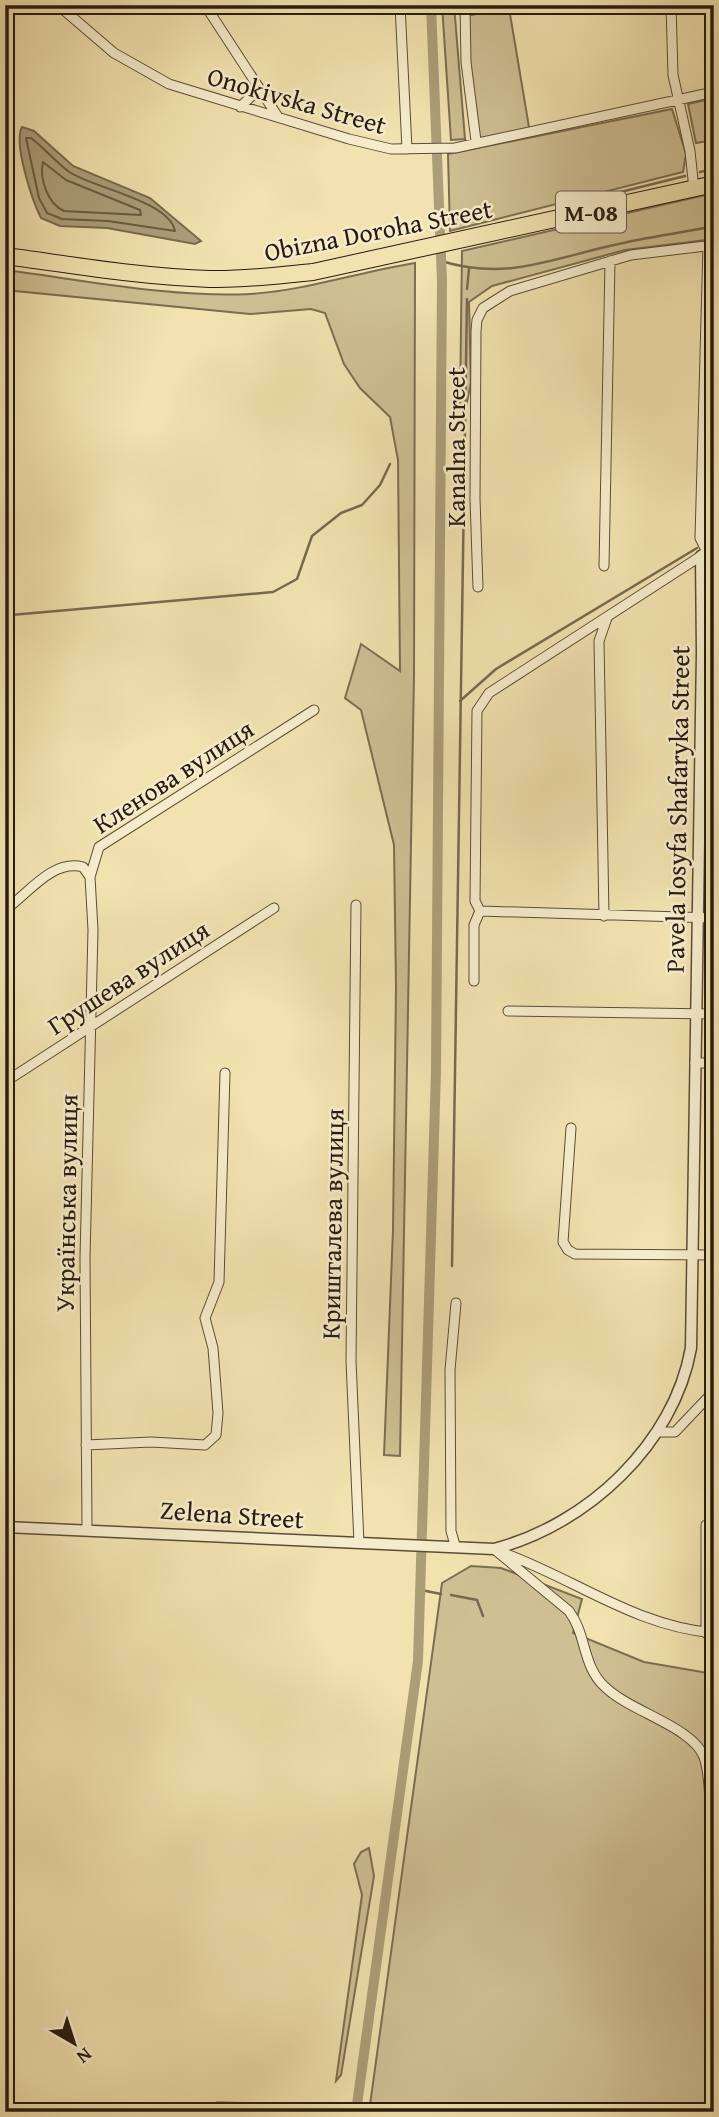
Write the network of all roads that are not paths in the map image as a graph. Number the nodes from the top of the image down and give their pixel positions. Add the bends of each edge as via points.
1 (58, 5) edge
2 (205, 5) edge
3 (400, 5) edge
4 (465, 5) edge
5 (671, 5) edge
6 (258, 90) junction
7 (714, 92) edge
8 (677, 101) junction
9 (240, 107) junction
10 (278, 117) junction
11 (477, 141) junction
12 (407, 149) junction
13 (714, 184) edge
14 (694, 189) junction
15 (711, 246) edge
16 (5, 256) edge
17 (610, 261) junction
18 (707, 552) edge
19 (604, 566) dead end
20 (478, 587) dead end
21 (609, 615) junction
22 (702, 652) junction
23 (714, 657) edge
24 (314, 710) dead end
25 (90, 877) junction
26 (356, 905) dead end
27 (274, 908) dead end
28 (5, 910) edge
29 (480, 911) junction
30 (604, 916) junction
31 (696, 917) junction
32 (714, 918) edge
33 (474, 981) dead end
34 (508, 1011) dead end
35 (697, 1014) junction
36 (714, 1014) edge
37 (90, 1028) junction
38 (695, 1063) junction
39 (714, 1063) edge
40 (225, 1073) dead end
41 (5, 1082) edge
42 (571, 1128) dead end
43 (694, 1255) junction
44 (714, 1255) edge
45 (456, 1303) dead end
46 (714, 1391) edge
47 (656, 1432) junction
48 (86, 1445) junction
49 (706, 1525) dead end
50 (5, 1527) edge
51 (87, 1529) junction
52 (359, 1543) junction
53 (455, 1545) junction
54 (494, 1549) junction
55 (710, 1633) edge
56 (714, 1826) edge
57 (326, 2109) dead end
58 (205, 2112) edge

1 - 9 street, Onokivska Street via 140,71
2 - 6 street
3 - 12 street
4 - 11 street via 466,62
5 - 8 street
6 - 9 street
6 - 10 street
7 - 8 street, Onokivska Street
8 - 11 street, Onokivska Street
8 - 14 street
9 - 10 street, Onokivska Street
10 - 12 street, Onokivska Street via 369,145
11 - 12 street, Onokivska Street via 455,148
13 - 14 highway, Obizna Doroha Street / М-08
14 - 16 highway, Obizna Doroha Street / М-08 via 313,272 234,279 162,276
15 - 17 street
15 - 18 street, Pavela Iosyfa Shafaryka Street via 700,538
17 - 19 street
17 - 20 street, Kanalna Street via 510,291 482,308 477,320
18 - 21 street
18 - 22 street, Pavela Iosyfa Shafaryka Street
21 - 29 street via 489,693 477,711 475,901
21 - 30 street via 600,641
22 - 23 street
22 - 31 street, Pavela Iosyfa Shafaryka Street
24 - 25 street, Кленова вулиця via 99,847
25 - 28 street, Кленова вулиця via 83,867 65,865
25 - 37 street, Українська вулиця
26 - 52 street, Кришталева вулиця via 351,1361
27 - 37 street, Грушева вулиця
29 - 30 street
29 - 33 street via 474,925
30 - 31 street
31 - 32 street
31 - 35 street, Pavela Iosyfa Shafaryka Street
34 - 35 street
35 - 36 street
35 - 38 street, Pavela Iosyfa Shafaryka Street
37 - 41 street, Грушева вулиця
37 - 48 street, Українська вулиця
38 - 39 street
38 - 43 street, Pavela Iosyfa Shafaryka Street
40 - 48 street via 219,1282 205,1318 213,1348 216,1434 205,1446 151,1442
42 - 43 street via 563,1242 568,1250 575,1254
43 - 44 street
43 - 47 street, Pavela Iosyfa Shafaryka Street via 686,1374
45 - 53 street via 450,1370 451,1531
46 - 47 street via 675,1433
47 - 54 street, Pavela Iosyfa Shafaryka Street via 625,1471 584,1507 533,1535
48 - 51 street, Українська вулиця
49 - 55 street
50 - 51 street, Zelena Street
51 - 52 street, Zelena Street
52 - 53 street, Zelena Street
53 - 54 street, Zelena Street
54 - 55 street via 548,1571 627,1613
54 - 56 street via 569,1611 578,1624 588,1667 605,1688 637,1712 680,1731 695,1743 705,1758
57 - 58 street via 217,2107

